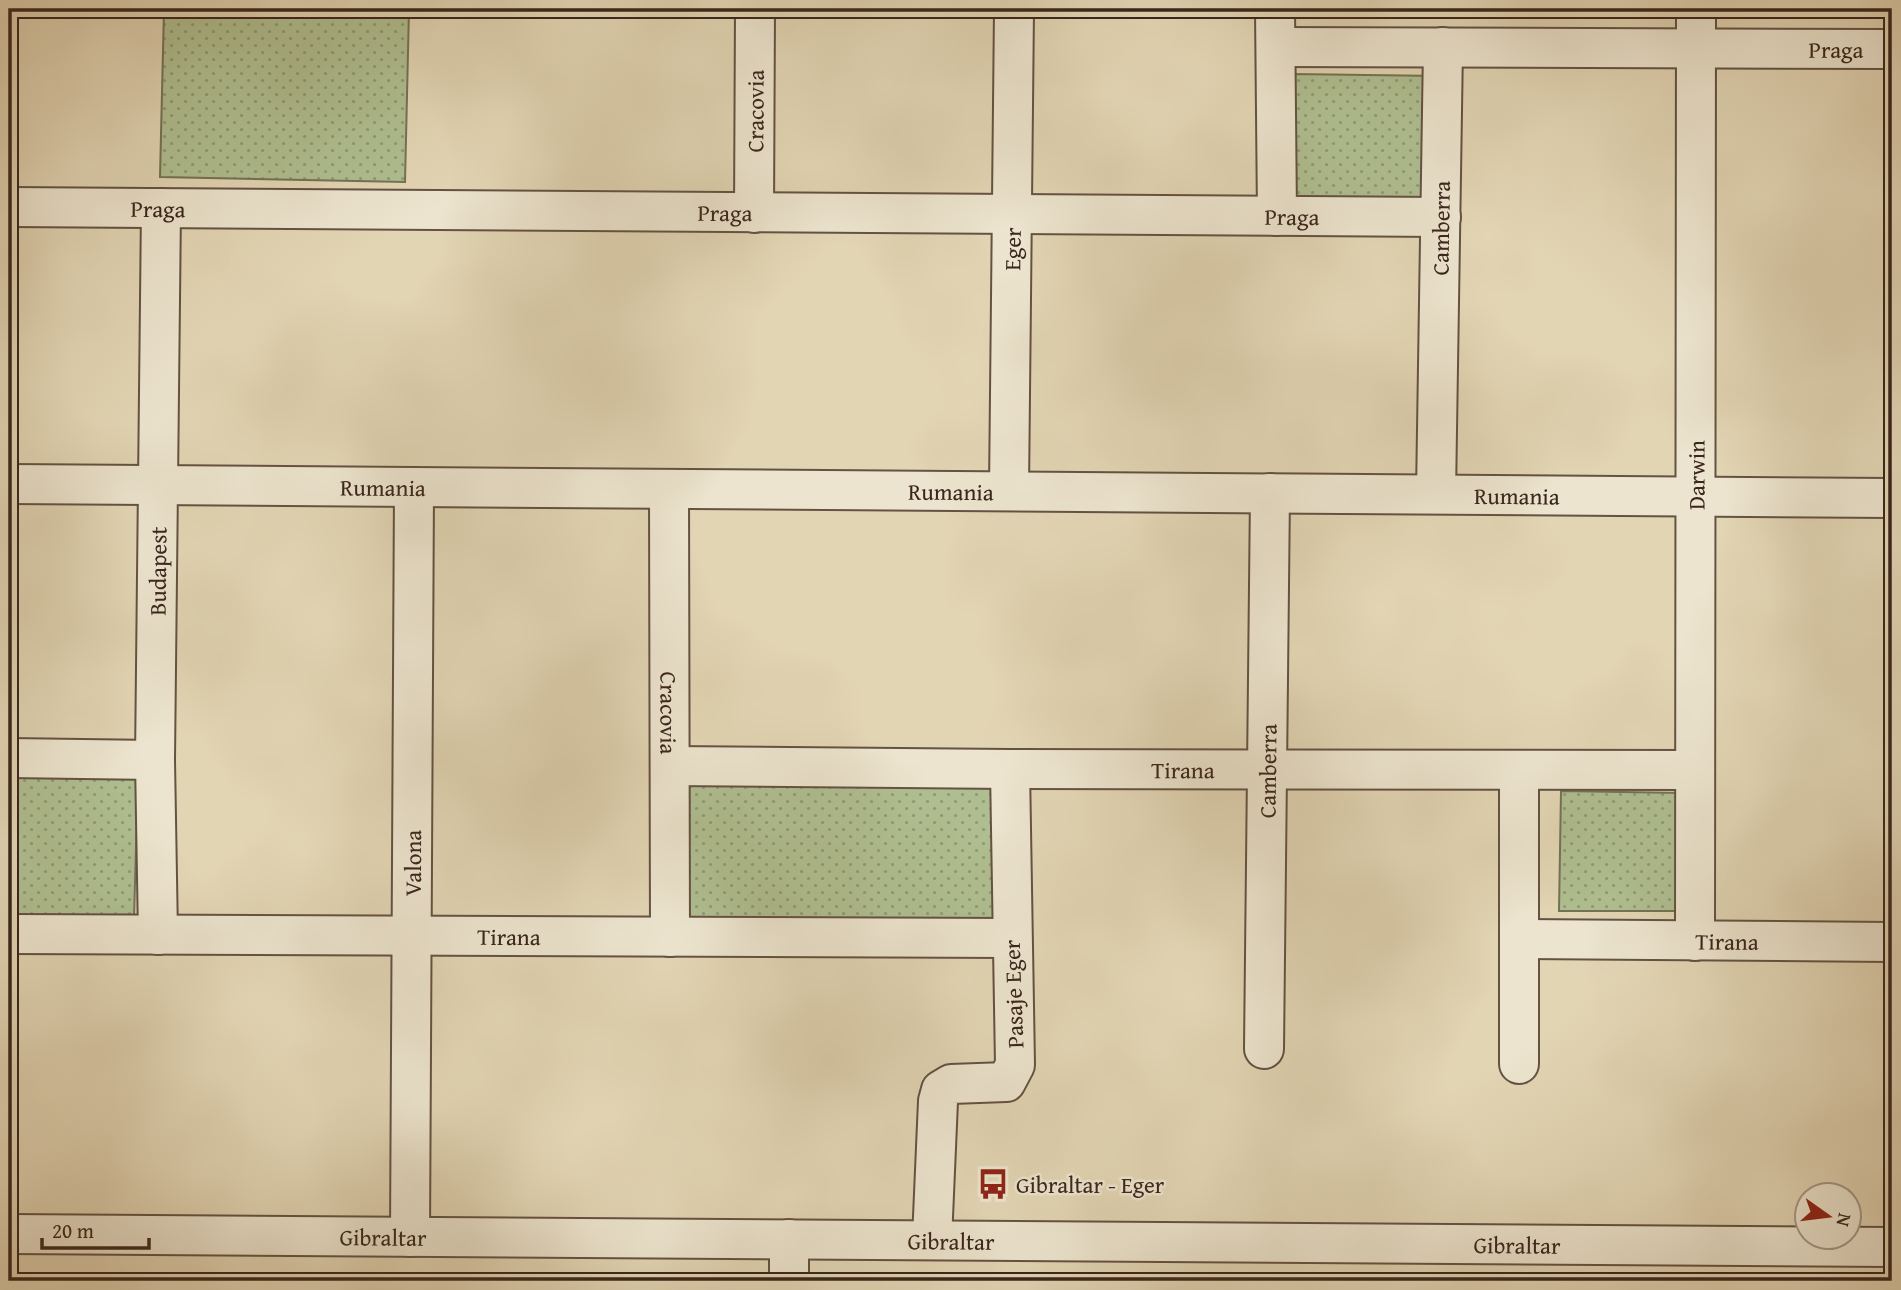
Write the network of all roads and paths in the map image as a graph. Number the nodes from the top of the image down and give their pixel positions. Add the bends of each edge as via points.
1 (755, 9) edge
2 (1014, 9) edge
3 (1275, 9) edge
4 (1696, 9) edge
5 (1276, 47) junction
6 (1443, 47) junction
7 (1696, 48) junction
8 (1892, 50) edge
9 (9, 207) edge
10 (162, 208) junction
11 (754, 213) junction
12 (1012, 215) junction
13 (1277, 216) junction
14 (1441, 217) junction
15 (9, 484) edge
16 (159, 485) junction
17 (414, 487) junction
18 (669, 489) junction
19 (1009, 491) junction
20 (1270, 493) junction
21 (1436, 494) junction
22 (1695, 496) junction
23 (1892, 498) edge
24 (9, 758) edge
25 (155, 760) junction
26 (670, 766) junction
27 (1010, 769) junction
28 (1267, 769) junction
29 (1519, 770) junction
30 (1695, 770) junction
31 (9, 934) edge
32 (158, 935) junction
33 (412, 936) junction
34 (670, 937) junction
35 (1012, 938) junction
36 (1520, 939) junction
37 (1695, 941) junction
38 (1892, 942) edge
39 (1264, 1049) dead end
40 (1520, 1064) dead end
41 (9, 1234) edge
42 (410, 1237) junction
43 (789, 1239) junction
44 (932, 1240) junction
45 (1892, 1247) edge
46 (789, 1281) edge

1 - 11 street, Cracovia
2 - 12 street, Eger
3 - 5 street
4 - 7 street, Darwin
5 - 6 street, Praga
5 - 13 street
6 - 7 street, Praga
6 - 14 street, Camberra
7 - 8 street, Praga
7 - 22 street, Darwin
9 - 10 street, Praga
10 - 11 street, Praga
10 - 16 street, Budapest
11 - 12 street, Praga
12 - 13 street, Praga
12 - 19 street, Eger
13 - 14 street, Praga
14 - 21 street, Camberra
15 - 16 street, Rumania
16 - 17 street, Rumania
16 - 25 street, Budapest
17 - 18 street, Rumania
17 - 33 street, Valona
18 - 19 street, Rumania
18 - 26 street, Cracovia
19 - 20 street, Rumania
20 - 21 street, Rumania
20 - 28 street, Camberra
21 - 22 street, Rumania
22 - 23 street, Rumania
22 - 30 street, Darwin
24 - 25 street
25 - 32 street, Budapest
26 - 27 street, Tirana
26 - 34 street, Cracovia
27 - 28 street, Tirana
27 - 35 street, Pasaje Eger
28 - 29 street, Tirana
28 - 39 street, Camberra
29 - 30 street, Tirana
29 - 36 street
30 - 37 street, Darwin
31 - 32 street, Tirana
32 - 33 street, Tirana
33 - 34 street, Tirana
33 - 42 street, Valona
34 - 35 street, Tirana
35 - 44 street, Pasaje Eger via 1016,1066 1006,1082 950,1084 941,1090
36 - 37 street, Tirana
36 - 40 street
37 - 38 street, Tirana
41 - 42 street, Gibraltar
42 - 43 street, Gibraltar
43 - 44 street, Gibraltar
43 - 46 street
44 - 45 street, Gibraltar

